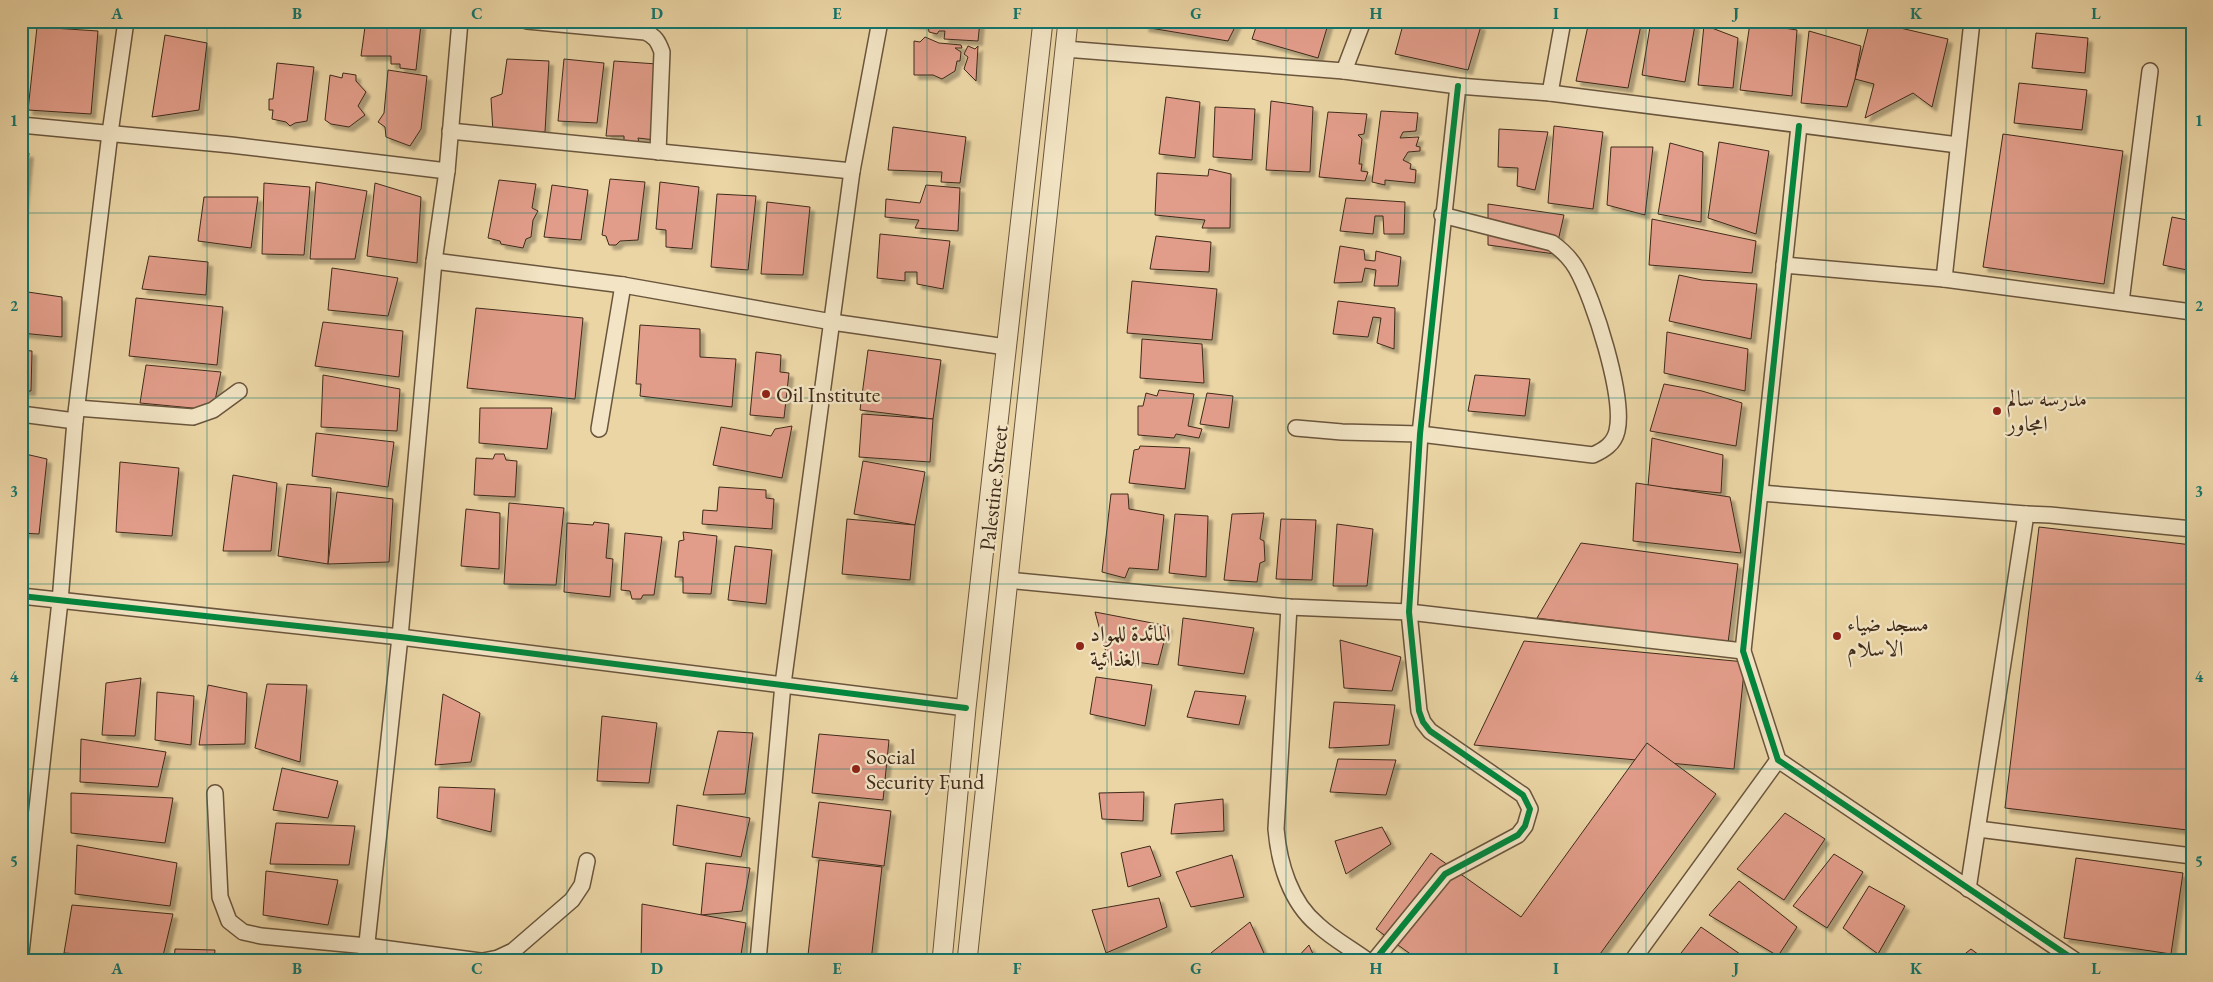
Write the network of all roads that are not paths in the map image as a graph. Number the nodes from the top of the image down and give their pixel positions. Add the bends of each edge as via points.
1 (126, 21) edge
2 (460, 21) edge
3 (527, 21) edge
4 (880, 21) edge
5 (1043, 21) edge
6 (1068, 21) edge
7 (1363, 21) edge
8 (1563, 21) edge
9 (1972, 21) edge
10 (1065, 49) junction
11 (1344, 71) junction
12 (2150, 72) dead end
13 (1458, 86) junction
14 (1550, 94) junction
15 (21, 125) edge
16 (1799, 126) junction
17 (450, 131) junction
18 (110, 133) junction
19 (1958, 145) junction
20 (658, 152) junction
21 (447, 171) junction
22 (852, 171) junction
23 (1442, 215) junction
24 (434, 261) junction
25 (1784, 265) junction
26 (1944, 279) junction
27 (623, 285) junction
28 (2121, 302) junction
29 (2192, 312) edge
30 (832, 322) junction
31 (1006, 347) junction
32 (238, 391) dead end
33 (21, 414) edge
34 (76, 415) junction
35 (1296, 428) dead end
36 (599, 430) dead end
37 (1420, 434) junction
38 (1760, 492) junction
39 (2026, 514) junction
40 (2192, 529) edge
41 (1007, 580) junction
42 (21, 596) edge
43 (60, 601) junction
44 (1288, 607) junction
45 (1409, 612) junction
46 (400, 637) junction
47 (1743, 651) junction
48 (783, 684) junction
49 (966, 708) junction
50 (1778, 760) junction
51 (215, 793) dead end
52 (958, 805) junction
53 (982, 807) junction
54 (1978, 829) junction
55 (2192, 856) edge
56 (587, 861) dead end
57 (1968, 889) junction
58 (21, 953) edge
59 (366, 953) edge
60 (482, 961) edge
61 (758, 961) edge
62 (942, 961) edge
63 (966, 961) edge
64 (1368, 961) edge
65 (1374, 961) edge
66 (1632, 961) edge
67 (2076, 961) edge

1 - 18 street
2 - 17 street
3 - 20 street via 645,32 653,36 662,52
4 - 22 street
5 - 31 street, Palestine Street
6 - 10 street, Palestine Street
7 - 11 street
8 - 14 street
9 - 19 street
10 - 11 street
10 - 41 street, Palestine Street
11 - 13 street
12 - 28 street
13 - 14 street
13 - 23 street
14 - 16 street
15 - 18 street
16 - 19 street
16 - 25 street
17 - 20 street
17 - 21 street
18 - 21 street
18 - 34 street
19 - 26 street
20 - 22 street
21 - 24 street
22 - 30 street
23 - 37 street
23 - 37 street via 1552,244 1567,255 1593,305 1613,378 1617,432 1605,450 1593,455
24 - 27 street
24 - 46 street
25 - 26 street
25 - 38 street
26 - 28 street
27 - 30 street
27 - 36 street
28 - 29 street
30 - 31 street
30 - 48 street
31 - 49 street, Palestine Street
32 - 34 street via 213,410 193,417
33 - 34 street
34 - 43 street
35 - 37 street
37 - 45 street
38 - 39 street
38 - 47 street
39 - 40 street
39 - 54 street
41 - 44 street
41 - 53 street, Palestine Street
42 - 43 street
43 - 46 street
43 - 58 street
44 - 45 street
44 - 64 street via 1276,829 1278,849 1293,894 1305,912 1317,925
45 - 47 street
45 - 65 street via 1419,711 1423,722 1437,736 1523,795 1530,817 1518,835 1445,874
46 - 48 street
46 - 59 street
47 - 50 street
48 - 49 street
48 - 61 street
49 - 52 street, Palestine Street
50 - 57 street
50 - 66 street
51 - 59 street via 220,897 229,921 243,932
52 - 53 street
52 - 62 street, Palestine Street
53 - 63 street, Palestine Street
54 - 55 street
54 - 57 street
56 - 60 street via 582,885 572,900 513,951
57 - 67 street
59 - 60 street

